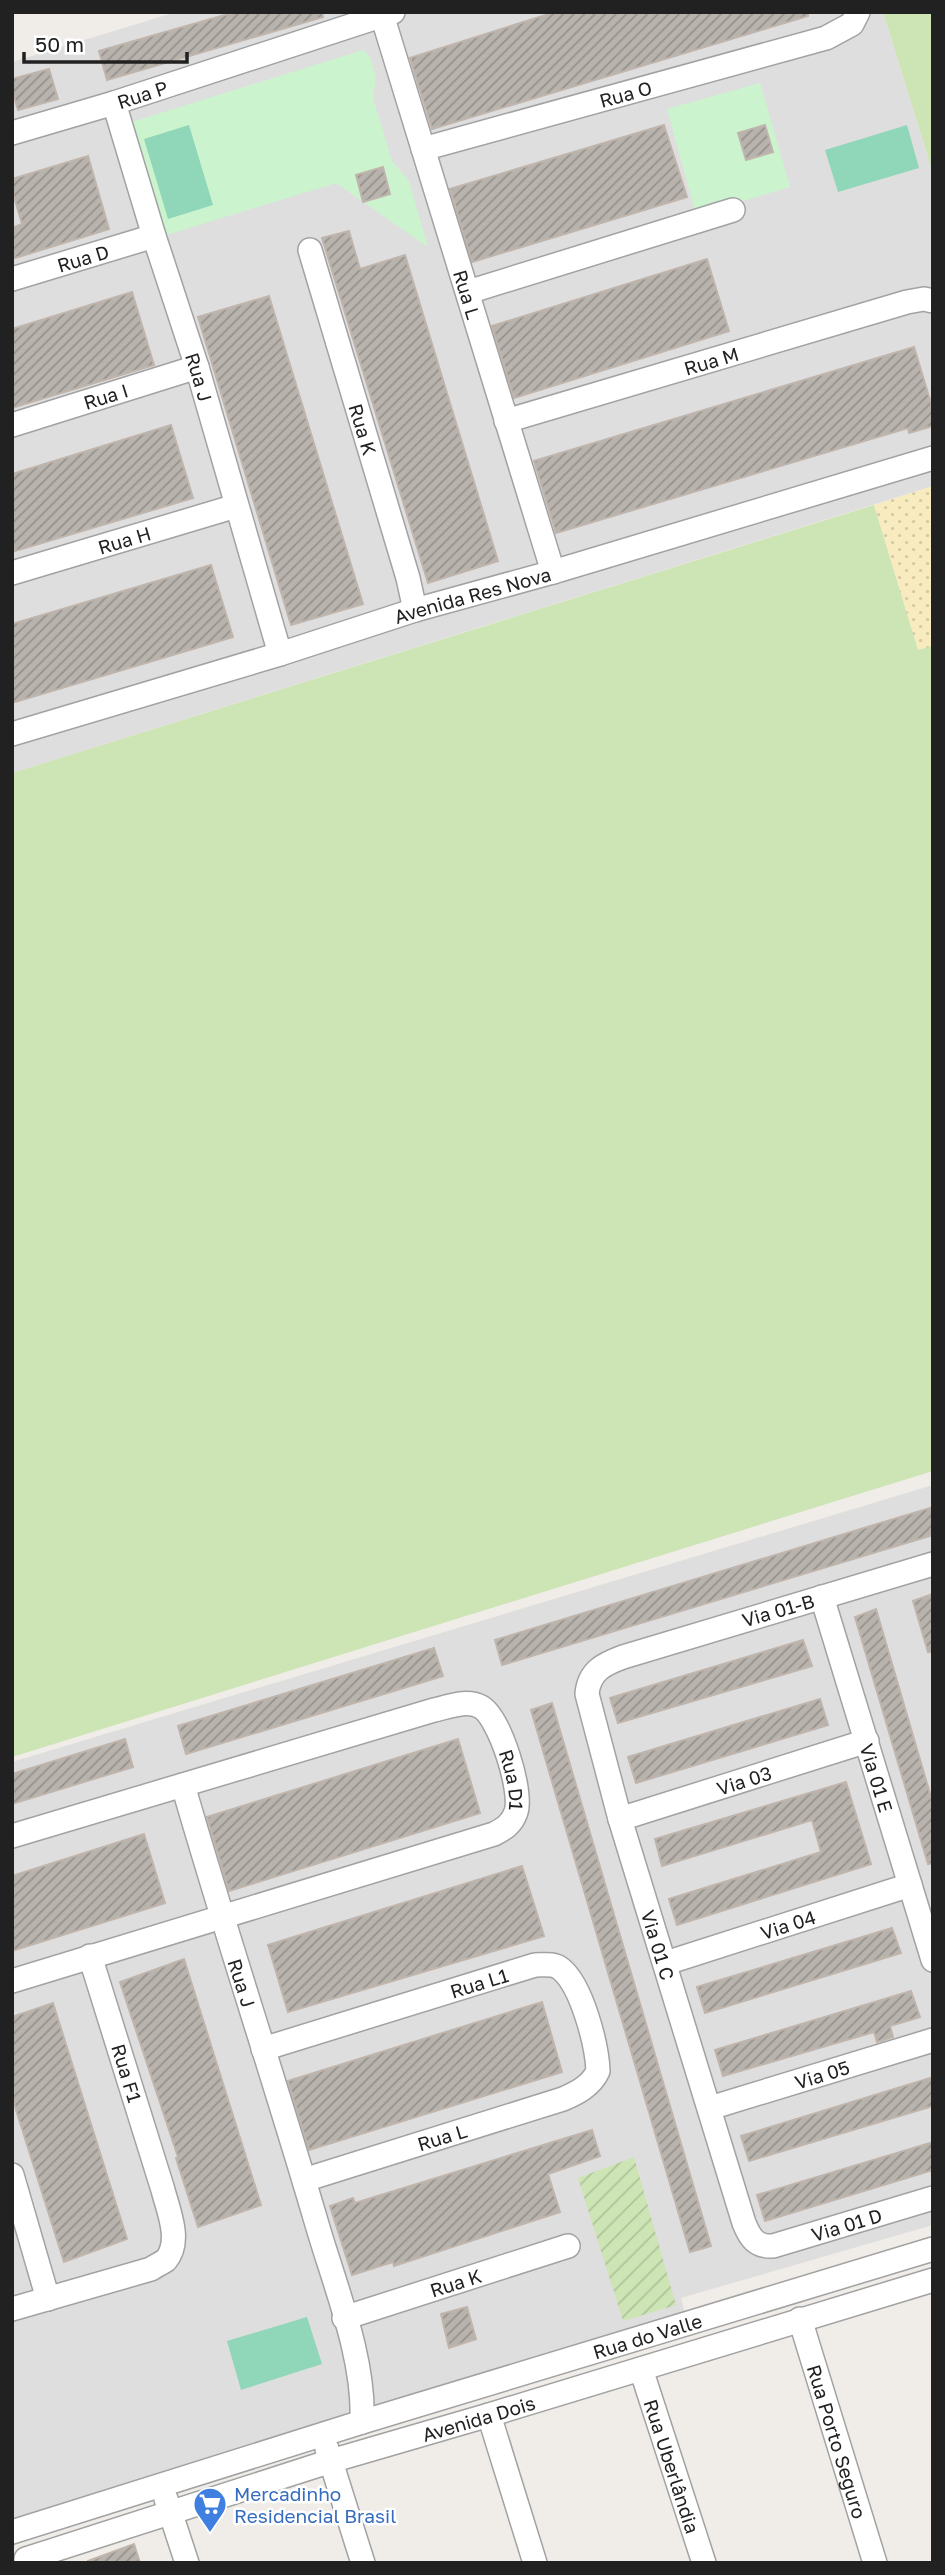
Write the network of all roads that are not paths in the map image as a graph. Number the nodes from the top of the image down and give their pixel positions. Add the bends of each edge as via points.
1 (859, 12) edge
2 (388, 14) edge
3 (114, 103) junction
4 (12, 133) edge
5 (424, 149) junction
6 (733, 209) dead end
7 (154, 236) junction
8 (310, 250) dead end
9 (12, 279) edge
10 (468, 292) junction
11 (924, 301) edge
12 (197, 368) junction
13 (506, 421) junction
14 (12, 425) edge
15 (933, 458) edge
16 (236, 506) junction
17 (553, 572) junction
18 (12, 573) edge
19 (415, 610) junction
20 (280, 654) junction
21 (12, 734) edge
22 (933, 1564) edge
23 (822, 1597) junction
24 (623, 1657) joint
25 (867, 1741) junction
26 (183, 1785) junction
27 (620, 1819) junction
28 (12, 1836) edge
29 (910, 1885) junction
30 (221, 1919) junction
31 (90, 1956) junction
32 (933, 1960) edge
33 (666, 1964) junction
34 (12, 1982) edge
35 (933, 2040) edge
36 (263, 2049) junction
37 (580, 2091) joint
38 (710, 2108) junction
39 (12, 2175) edge
40 (304, 2180) junction
41 (933, 2198) edge
42 (762, 2245) joint
43 (568, 2246) dead end
44 (933, 2249) edge
45 (933, 2280) edge
46 (48, 2299) junction
47 (12, 2309) edge
48 (344, 2318) junction
49 (800, 2319) junction
50 (641, 2369) junction
51 (489, 2415) junction
52 (362, 2422) junction
53 (323, 2436) junction
54 (331, 2461) junction
55 (162, 2486) junction
56 (171, 2513) junction
57 (14, 2531) edge
58 (27, 2561) edge
59 (187, 2563) edge
60 (363, 2563) edge
61 (535, 2563) edge
62 (704, 2563) edge
63 (875, 2563) edge

1 - 5 street, Rua O via 852,24 826,38
2 - 3 street, Rua P
2 - 5 street, Rua L
3 - 4 street, Rua P
3 - 7 street, Rua J
5 - 10 street, Rua L
6 - 10 street
7 - 9 street, Rua D
7 - 12 street, Rua J
8 - 19 street, Rua K
10 - 13 street, Rua L
11 - 13 street, Rua M
12 - 14 street, Rua I
12 - 16 street, Rua J
13 - 17 street, Rua L
15 - 17 street, Avenida Res Nova
16 - 18 street, Rua H
16 - 20 street, Rua J
17 - 19 street, Avenida Res Nova
19 - 20 street, Avenida Res Nova
20 - 21 street, Avenida Res Nova
22 - 23 street, Via 01-B
23 - 24 street, Via 01-B
23 - 25 street, Via 01 E
24 - 27 street, Via 01 C via 596,1671 587,1694
25 - 27 street, Via 03
25 - 29 street, Via 01 E
26 - 28 street, Rua D1
26 - 30 street, Rua J
26 - 30 street, Rua D1 via 469,1703 488,1713 508,1758 517,1808 510,1824 494,1835
27 - 33 street, Via 01 C
29 - 32 street, Via 01 E
29 - 33 street, Via 04
30 - 31 street, Rua D1
30 - 36 street, Rua J
31 - 34 street, Rua D1
31 - 46 street, Rua F1 via 163,2190 173,2242 166,2259 151,2269
33 - 38 street, Via 01 C
35 - 38 street, Via 05
36 - 37 street, Rua L1 via 517,1970 554,1965 575,1989 598,2062 596,2076
36 - 40 street, Rua J
37 - 40 street, Rua L
38 - 42 street, Via 01 C via 744,2223 752,2239
39 - 46 street
40 - 48 street, Rua J
41 - 42 street, Via 01 D via 787,2242
43 - 48 street, Rua K
44 - 52 street, Rua do Valle
45 - 49 street, Avenida Dois
46 - 47 street
48 - 52 street, Rua J via 361,2390
49 - 50 street, Avenida Dois
49 - 63 street, Rua Porto Seguro
50 - 51 street, Avenida Dois
50 - 62 street, Rua Uberlândia
51 - 54 street, Avenida Dois
51 - 61 street
52 - 53 street, Rua do Valle
53 - 54 street
53 - 55 street, Rua do Valle
54 - 56 street, Avenida Dois
54 - 60 street
55 - 56 street
55 - 57 street, Rua do Valle
56 - 58 street, Avenida Dois
56 - 59 street
57 - 58 street

